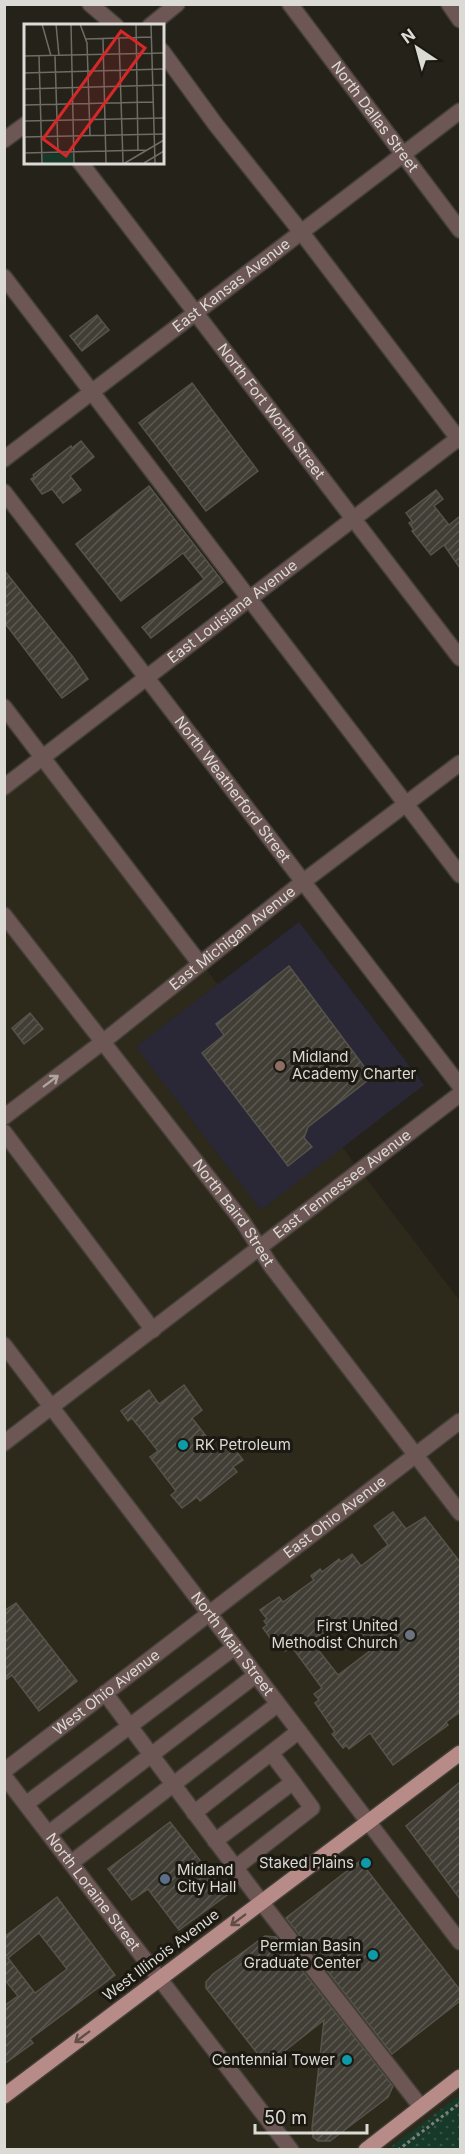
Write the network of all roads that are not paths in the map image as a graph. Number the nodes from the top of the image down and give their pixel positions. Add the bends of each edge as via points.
1 (90, 4) edge
2 (177, 4) edge
3 (290, 4) edge
4 (449, 4) edge
5 (460, 20) edge
6 (114, 24) edge
7 (152, 24) edge
8 (164, 54) edge
9 (460, 111) edge
10 (24, 125) edge
11 (4, 140) edge
12 (404, 155) junction
13 (82, 164) edge
14 (460, 230) edge
15 (302, 233) junction
16 (4, 277) edge
17 (196, 314) junction
18 (93, 393) junction
19 (460, 439) edge
20 (4, 459) edge
21 (4, 492) edge
22 (354, 519) junction
23 (250, 599) junction
24 (460, 658) edge
25 (148, 677) junction
26 (4, 707) edge
27 (43, 757) junction
28 (460, 763) edge
29 (4, 787) edge
30 (406, 804) junction
31 (460, 874) edge
32 (304, 881) junction
33 (4, 915) edge
34 (200, 964) junction
35 (104, 1041) junction
36 (460, 1086) edge
37 (460, 1094) edge
38 (4, 1116) edge
39 (4, 1132) edge
40 (260, 1248) junction
41 (153, 1330) junction
42 (4, 1345) edge
43 (52, 1406) junction
44 (460, 1421) edge
45 (4, 1443) edge
46 (416, 1454) junction
47 (460, 1513) edge
48 (209, 1613) junction
49 (235, 1647) junction
50 (256, 1675) junction
51 (105, 1693) junction
52 (278, 1704) junction
53 (129, 1725) junction
54 (299, 1731) junction
55 (271, 1753) junction
56 (460, 1753) edge
57 (151, 1755) junction
58 (4, 1771) edge
59 (4, 1776) edge
60 (293, 1782) junction
61 (173, 1785) junction
62 (26, 1804) junction
63 (194, 1813) junction
64 (370, 1823) junction
65 (49, 1833) junction
66 (215, 1841) junction
67 (71, 1863) junction
68 (235, 1868) junction
69 (262, 1903) junction
70 (460, 1942) edge
71 (160, 1978) junction
72 (460, 2077) edge
73 (4, 2097) edge
74 (421, 2107) junction
75 (291, 2150) edge
76 (366, 2150) edge

1 - 6 street
2 - 7 street
3 - 12 street, North Dallas Street
4 - 5 street
8 - 15 street
9 - 12 street, East Kansas Avenue
10 - 11 street
12 - 14 street, North Dallas Street
12 - 15 street, East Kansas Avenue
13 - 17 street, North Fort Worth Street
15 - 17 street, East Kansas Avenue
15 - 19 street
16 - 18 street
17 - 18 street, East Kansas Avenue
17 - 22 street, North Fort Worth Street
18 - 20 street, East Kansas Avenue
18 - 23 street
19 - 22 street, East Louisiana Avenue
21 - 25 street, North Weatherford Street
22 - 23 street, East Louisiana Avenue
22 - 24 street, North Fort Worth Street
23 - 25 street, East Louisiana Avenue
23 - 30 street
25 - 27 street, East Louisiana Avenue
25 - 32 street, North Weatherford Street
26 - 27 street
27 - 29 street, East Louisiana Avenue
27 - 34 street
28 - 30 street, East Michigan Avenue
30 - 31 street
30 - 32 street, East Michigan Avenue
32 - 34 street, East Michigan Avenue
32 - 36 street, North Weatherford Street
33 - 35 street, North Baird Street
34 - 35 street, East Michigan Avenue
38 -> 35 street, East Michigan Avenue
35 - 40 street, North Baird Street
37 - 40 street, East Tennessee Avenue
39 - 41 street
40 - 41 street, East Tennessee Avenue
40 - 46 street, North Baird Street
41 - 43 street, East Tennessee Avenue
42 - 43 street, North Main Street
43 - 45 street, East Tennessee Avenue
43 - 48 street, North Main Street
44 - 46 street, East Ohio Avenue
46 - 47 street, North Baird Street
46 - 48 street, East Ohio Avenue
48 - 49 street, North Main Street
48 - 51 street, West Ohio Avenue
49 - 50 street, North Main Street
49 - 53 street
50 - 52 street, North Main Street
50 - 57 street
51 - 53 street
51 - 58 street, West Ohio Avenue
52 - 54 street, North Main Street
52 - 61 street
53 - 57 street
53 - 62 street
54 - 55 street
54 - 64 street, North Main Street
55 - 60 street
55 - 63 street
56 - 64 main road, West Illinois Avenue
57 - 61 street
57 - 65 street
59 - 62 street, North Loraine Street
60 - 66 street
60 - 68 street via 312,1808
61 - 63 street
61 - 67 street
62 - 65 street, North Loraine Street
63 - 66 street
64 - 69 main road, West Illinois Avenue
64 - 70 street, North Main Street
65 - 67 street, North Loraine Street
66 - 68 street
67 - 71 street, North Loraine Street
68 - 69 street
69 -> 71 main road, West Illinois Avenue
69 - 74 street
71 -> 73 main road, West Illinois Avenue
71 - 75 street, North Loraine Street
72 - 74 main road
74 - 76 main road

